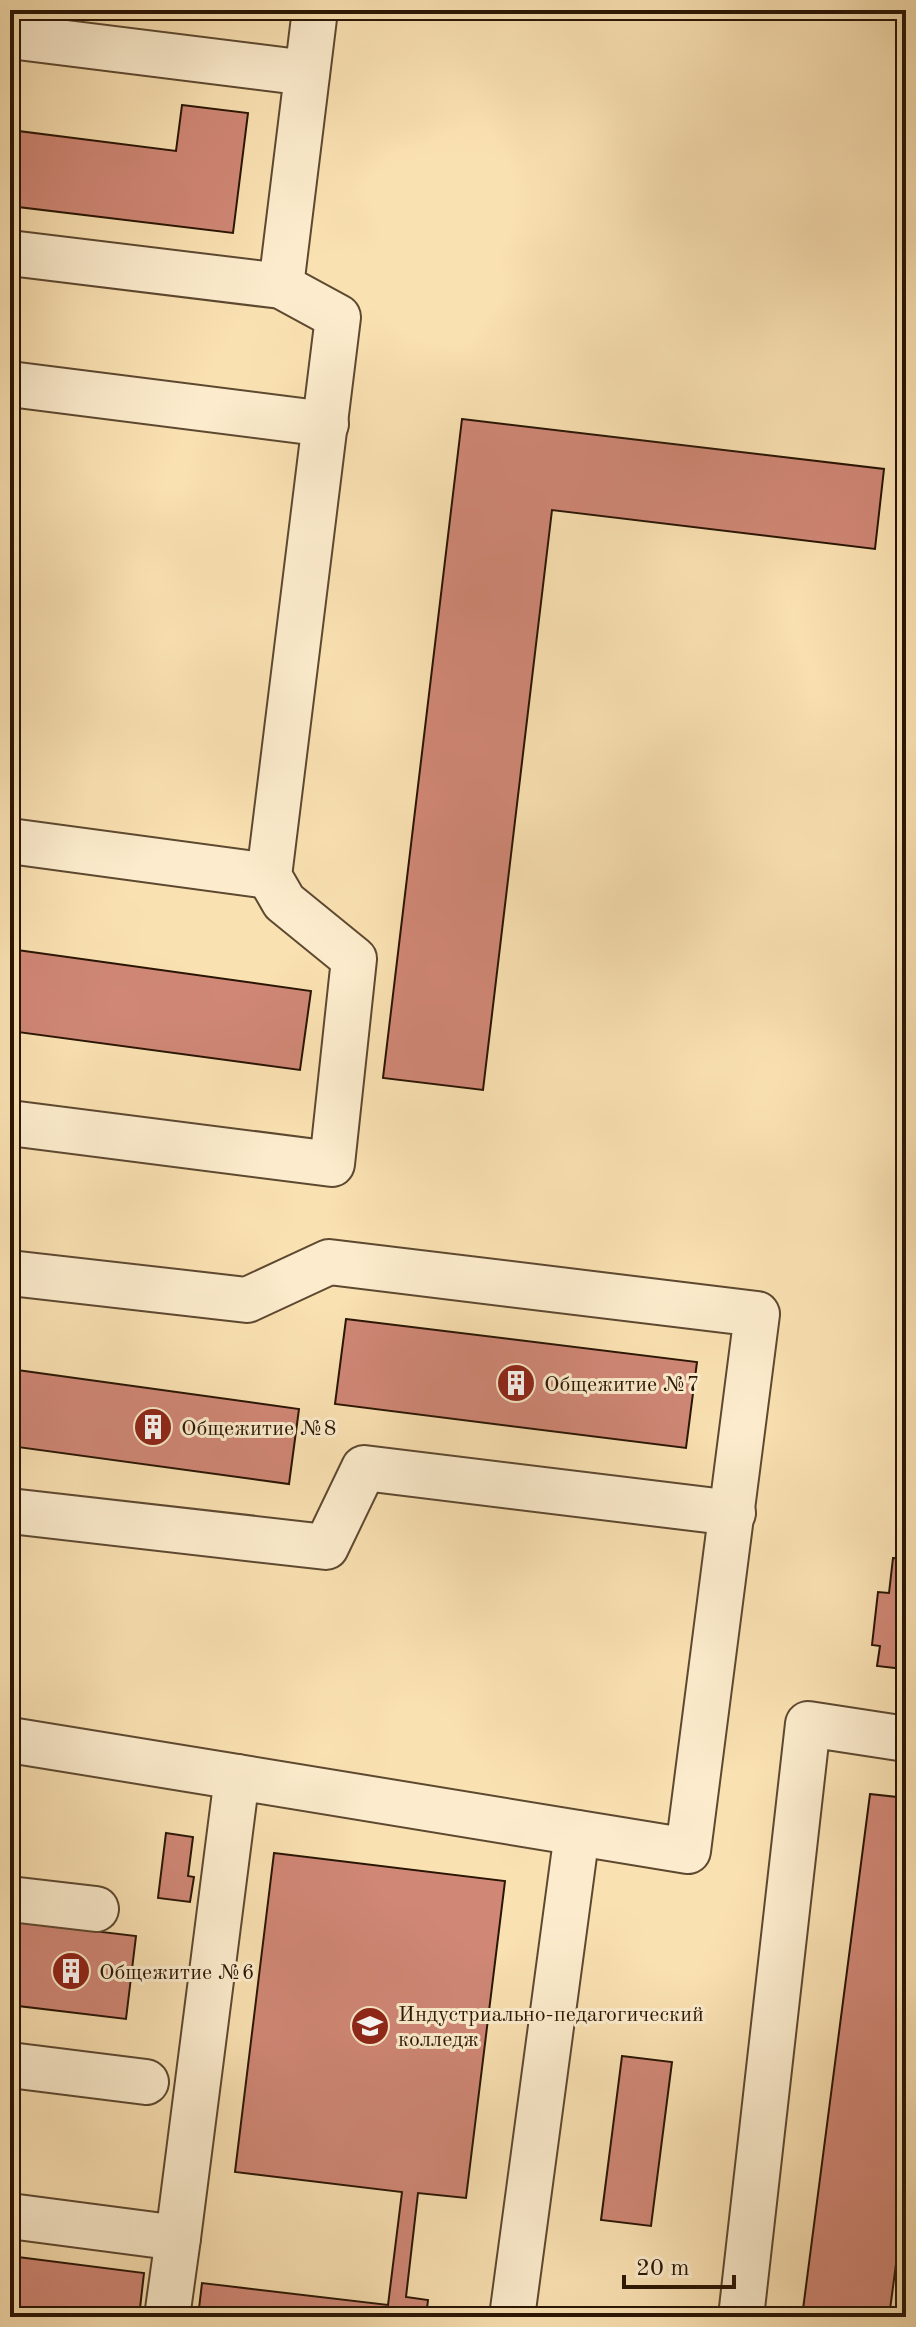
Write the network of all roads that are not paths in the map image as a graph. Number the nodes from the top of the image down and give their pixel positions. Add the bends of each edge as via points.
1 (315, 10) edge
2 (10, 36) edge
3 (307, 73) junction
4 (10, 253) edge
5 (281, 286) junction
6 (10, 384) edge
7 (326, 424) junction
8 (10, 841) edge
9 (269, 876) junction
10 (10, 1123) edge
11 (10, 1273) edge
12 (10, 1511) edge
13 (733, 1513) junction
14 (906, 1739) edge
15 (10, 1740) edge
16 (237, 1777) junction
17 (577, 1833) junction
18 (10, 1899) edge
19 (96, 1909) dead end
20 (10, 2065) edge
21 (146, 2082) dead end
22 (10, 2216) edge
23 (178, 2238) junction
24 (167, 2317) edge
25 (512, 2317) edge
26 (741, 2317) edge

1 - 3 lane
2 - 3 lane
3 - 5 lane
4 - 5 lane
5 - 7 lane via 338,317
6 - 7 lane
7 - 9 lane
8 - 9 lane
9 - 10 lane via 284,902 354,959 332,1164
11 - 13 lane via 247,1300 329,1262 757,1314
12 - 13 lane via 326,1547 364,1468
13 - 17 lane via 688,1851
14 - 26 lane via 808,1724
15 - 16 lane
16 - 17 lane
16 - 23 lane
17 - 25 lane
18 - 19 lane
20 - 21 lane
22 - 23 lane
23 - 24 lane

